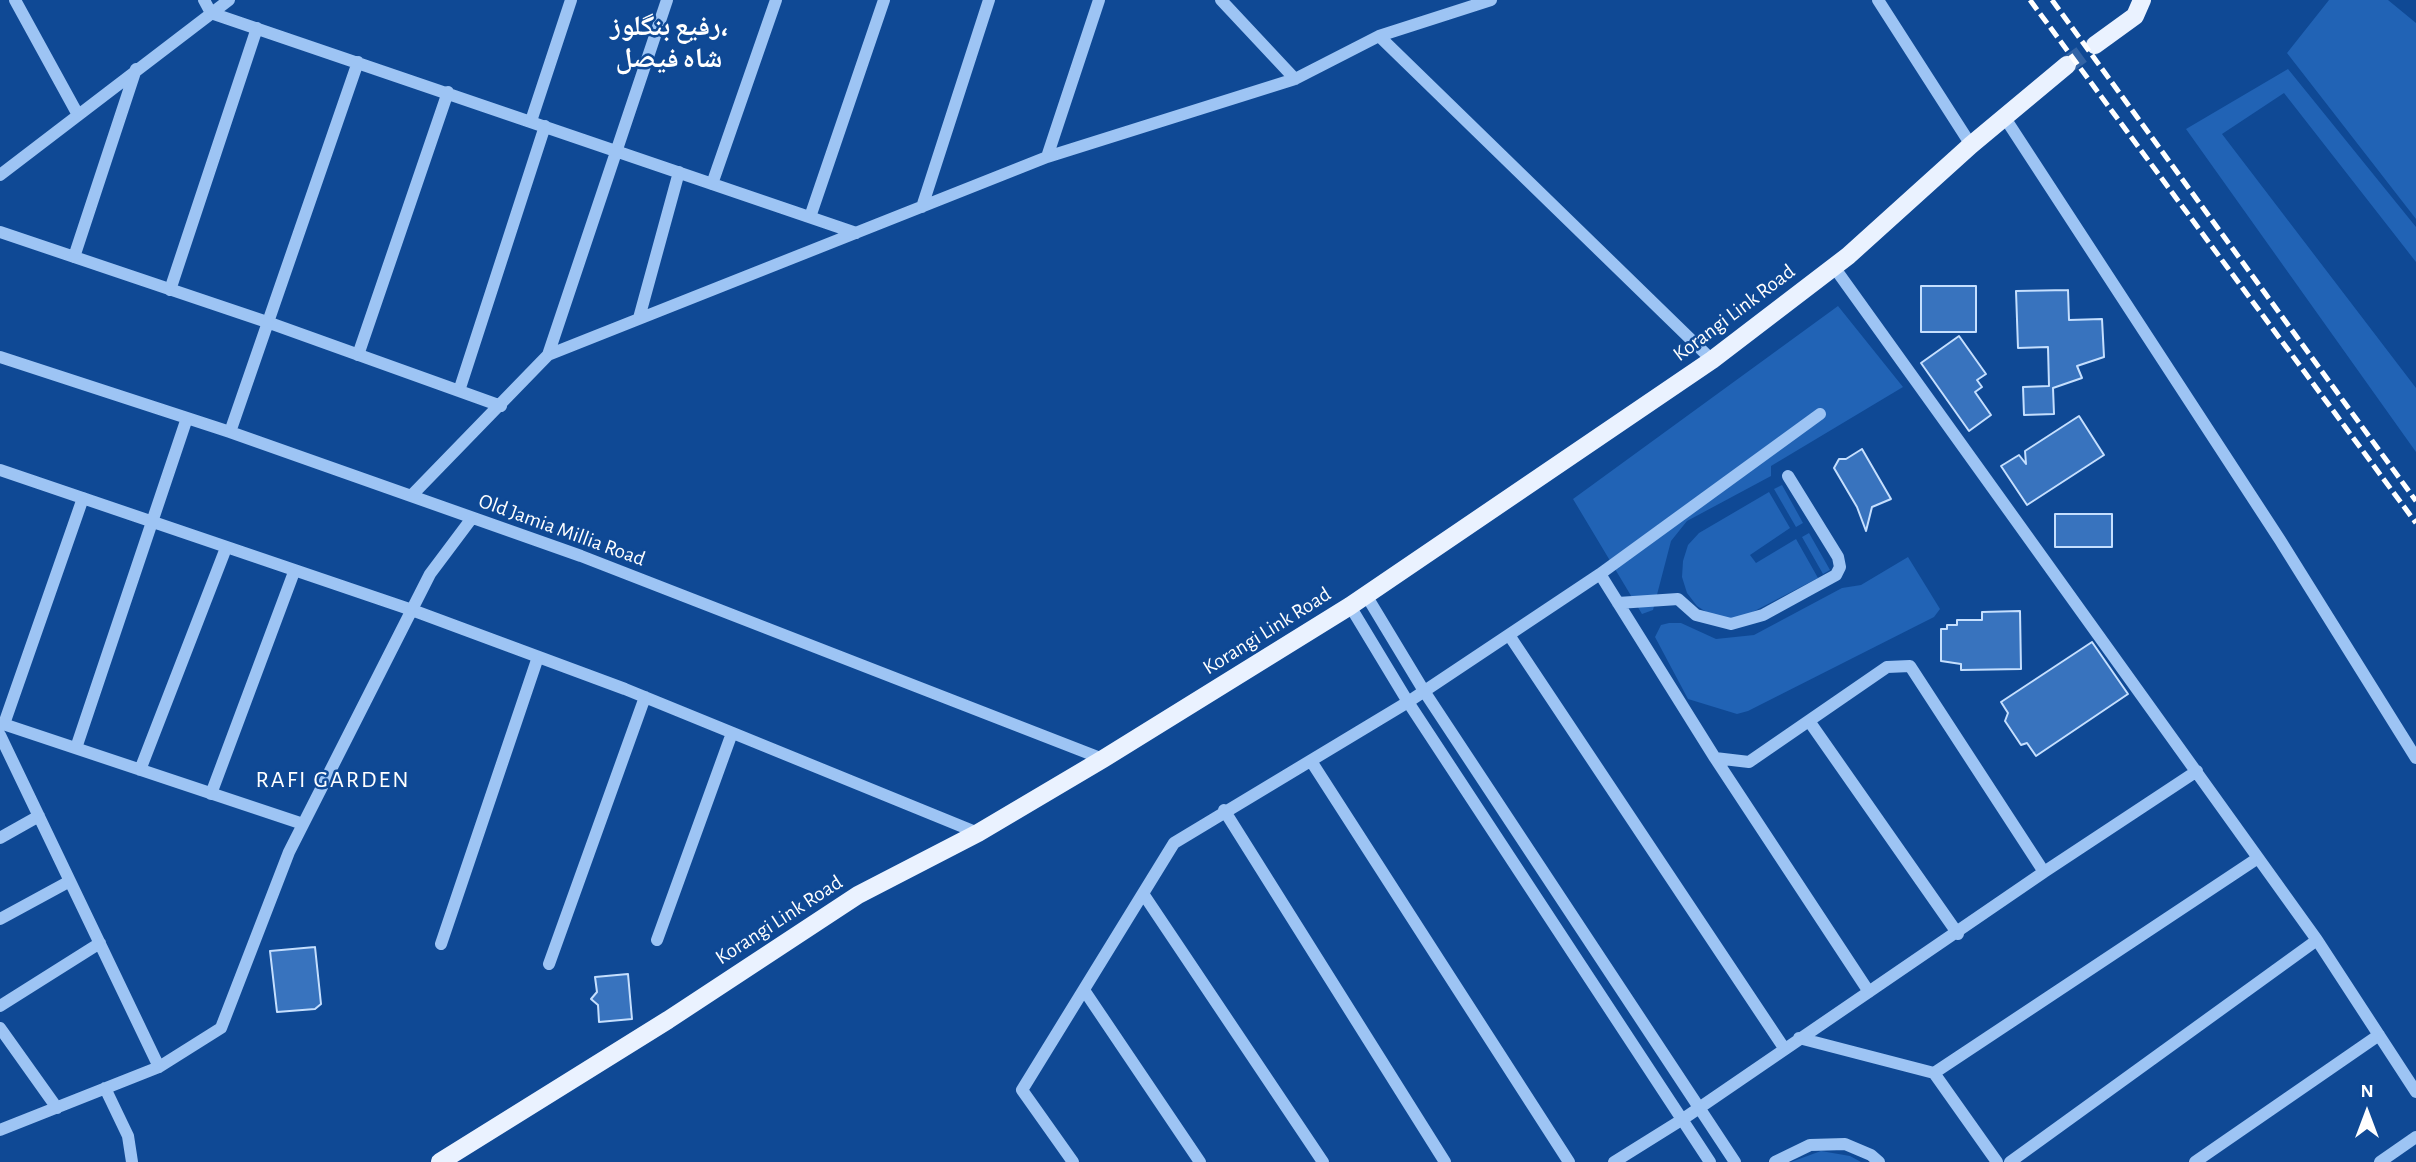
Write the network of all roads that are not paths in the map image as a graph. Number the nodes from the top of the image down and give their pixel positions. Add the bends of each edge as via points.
1 (15, 0) edge
2 (204, 0) edge
3 (229, 0) edge
4 (570, 0) edge
5 (667, 0) edge
6 (776, 0) edge
7 (884, 0) edge
8 (989, 0) edge
9 (1099, 0) edge
10 (1221, 0) edge
11 (1490, 0) edge
12 (1878, 0) edge
13 (2142, 0) edge
14 (211, 13) junction
15 (257, 28) junction
16 (1379, 36) junction
17 (2095, 45) tunnel mouth
18 (358, 62) junction
19 (2067, 65) tunnel mouth
20 (136, 69) junction
21 (1295, 79) junction
22 (448, 93) junction
23 (77, 113) junction
24 (2005, 118) junction
25 (531, 121) junction
26 (545, 126) junction
27 (1971, 145) junction
28 (616, 150) junction
29 (1046, 157) junction
30 (679, 172) junction
31 (0, 175) edge
32 (712, 184) junction
33 (922, 207) junction
34 (810, 217) junction
35 (0, 232) edge
36 (856, 233) junction
37 (74, 257) junction
38 (1834, 267) junction
39 (170, 290) junction
40 (639, 318) junction
41 (267, 322) junction
42 (359, 355) junction
43 (548, 355) junction
44 (0, 357) edge
45 (1712, 360) junction
46 (459, 391) junction
47 (501, 406) junction
48 (1820, 414) dead end
49 (187, 418) junction
50 (230, 432) junction
51 (0, 470) edge
52 (1788, 476) dead end
53 (412, 495) junction
54 (83, 498) junction
55 (472, 518) junction
56 (152, 522) junction
57 (226, 548) junction
58 (294, 572) junction
59 (1600, 574) junction
60 (1366, 595) junction
61 (1618, 603) junction
62 (1350, 606) junction
63 (412, 610) junction
64 (1508, 635) junction
65 (538, 657) junction
66 (1424, 691) junction
67 (645, 697) junction
68 (1408, 702) junction
69 (1809, 721) junction
70 (1, 732) edge
71 (732, 733) junction
72 (76, 748) junction
73 (1715, 758) junction
74 (2416, 758) edge
75 (1103, 759) junction
76 (1311, 761) junction
77 (140, 770) junction
78 (2197, 771) junction
79 (211, 794) junction
80 (1224, 810) junction
81 (39, 816) junction
82 (303, 824) junction
83 (978, 833) junction
84 (0, 838) edge
85 (2258, 858) junction
86 (2044, 872) junction
87 (70, 881) junction
88 (1144, 895) junction
89 (0, 919) edge
90 (1958, 934) junction
91 (657, 940) dead end
92 (2317, 940) junction
93 (100, 943) junction
94 (441, 944) dead end
95 (548, 964) dead end
96 (1084, 989) junction
97 (1869, 992) junction
98 (0, 1006) edge
99 (0, 1028) edge
100 (2379, 1035) junction
101 (1799, 1038) junction
102 (1784, 1048) junction
103 (159, 1067) junction
104 (1934, 1073) junction
105 (105, 1088) junction
106 (2416, 1092) edge
107 (1700, 1107) junction
108 (57, 1108) junction
109 (1683, 1119) junction
110 (0, 1130) edge
111 (2416, 1138) edge
112 (132, 1162) edge
113 (440, 1162) edge
114 (1073, 1162) edge
115 (1200, 1162) edge
116 (1323, 1162) edge
117 (1445, 1162) edge
118 (1569, 1162) edge
119 (1614, 1162) edge
120 (1710, 1162) edge
121 (1735, 1162) edge
122 (1775, 1162) edge
123 (1878, 1162) edge
124 (1997, 1162) edge
125 (2010, 1162) edge
126 (2195, 1162) edge
127 (2380, 1162) edge

1 - 23 street
2 - 14 street
3 - 14 street
4 - 25 street
5 - 28 street
6 - 32 street
7 - 34 street
8 - 33 street
9 - 29 street
10 - 21 street
11 - 16 street
12 - 27 street
13 - 17 main road via 2135,16
14 - 15 street
14 - 20 street
15 - 18 street
15 - 39 street
16 - 21 street
16 - 45 street
18 - 22 street
18 - 41 street
19 - 24 main road, Korangi Link Road
20 - 23 street
20 - 37 street
21 - 29 street
22 - 25 street
22 - 42 street
23 - 31 street
24 - 27 main road, Korangi Link Road
24 - 74 street
25 - 26 street
26 - 28 street
26 - 46 street
27 - 38 main road, Korangi Link Road
28 - 30 street
28 - 43 street
29 - 33 street
30 - 32 street
30 - 40 street
32 - 34 street
33 - 36 street
34 - 36 street
35 - 37 street
36 - 40 street
37 - 39 street
38 - 45 main road, Korangi Link Road
38 - 78 street
39 - 41 street
40 - 43 street
41 - 42 street
41 - 50 street
42 - 46 street
43 - 47 street
44 - 49 street, Old Jamia Millia Road
45 - 60 main road, Korangi Link Road
46 - 47 street
47 - 53 street
48 - 59 street
49 - 50 street, Old Jamia Millia Road
49 - 56 street
50 - 53 street, Old Jamia Millia Road
51 - 54 street
52 - 61 street via 1838,557 1836,575 1763,615 1731,624 1696,615 1678,599
53 - 55 street, Old Jamia Millia Road
54 - 56 street
54 - 70 street
55 - 63 street via 430,574
55 - 75 street, Old Jamia Millia Road
56 - 57 street
56 - 72 street
57 - 58 street
57 - 77 street
58 - 63 street
58 - 79 street
59 - 61 street
59 - 64 street
60 - 62 main road, Korangi Link Road
60 - 66 street
61 - 73 street
62 - 68 street
62 - 75 main road, Korangi Link Road
63 - 65 street
63 - 82 street
64 - 66 street
64 - 102 street
65 - 67 street
65 - 94 street
66 - 68 street
66 - 107 street
67 - 71 street
67 - 95 street
68 - 76 street
68 - 109 street
69 - 73 street via 1749,762
69 - 86 street via 1887,667 1910,666
69 - 90 street
70 - 72 street
70 - 81 street
71 - 83 street
71 - 91 street
72 - 77 street
73 - 97 street
75 - 83 main road, Korangi Link Road
76 - 80 street
76 - 118 street
77 - 79 street
78 - 85 street
78 - 86 street
79 - 82 street
80 - 88 street via 1174,843
80 - 117 street
81 - 84 street
81 - 87 street
82 - 103 street via 222,1028
83 - 113 main road, Korangi Link Road via 859,895
85 - 92 street
85 - 104 street
86 - 90 street
87 - 89 street
87 - 93 street
88 - 96 street
88 - 116 street
90 - 97 street
92 - 100 street
92 - 125 street
93 - 98 street
93 - 103 street
96 - 114 street via 1022,1090
96 - 115 street
97 - 101 street
99 - 108 street
100 - 106 street
100 - 126 street
101 - 102 street
101 - 104 street
102 - 107 street
103 - 105 street
104 - 124 street
105 - 108 street
105 - 112 street via 128,1136
107 - 109 street
107 - 121 street
108 - 110 street
109 - 119 street
109 - 120 street
111 - 127 street
122 - 123 street via 1810,1145 1845,1144

